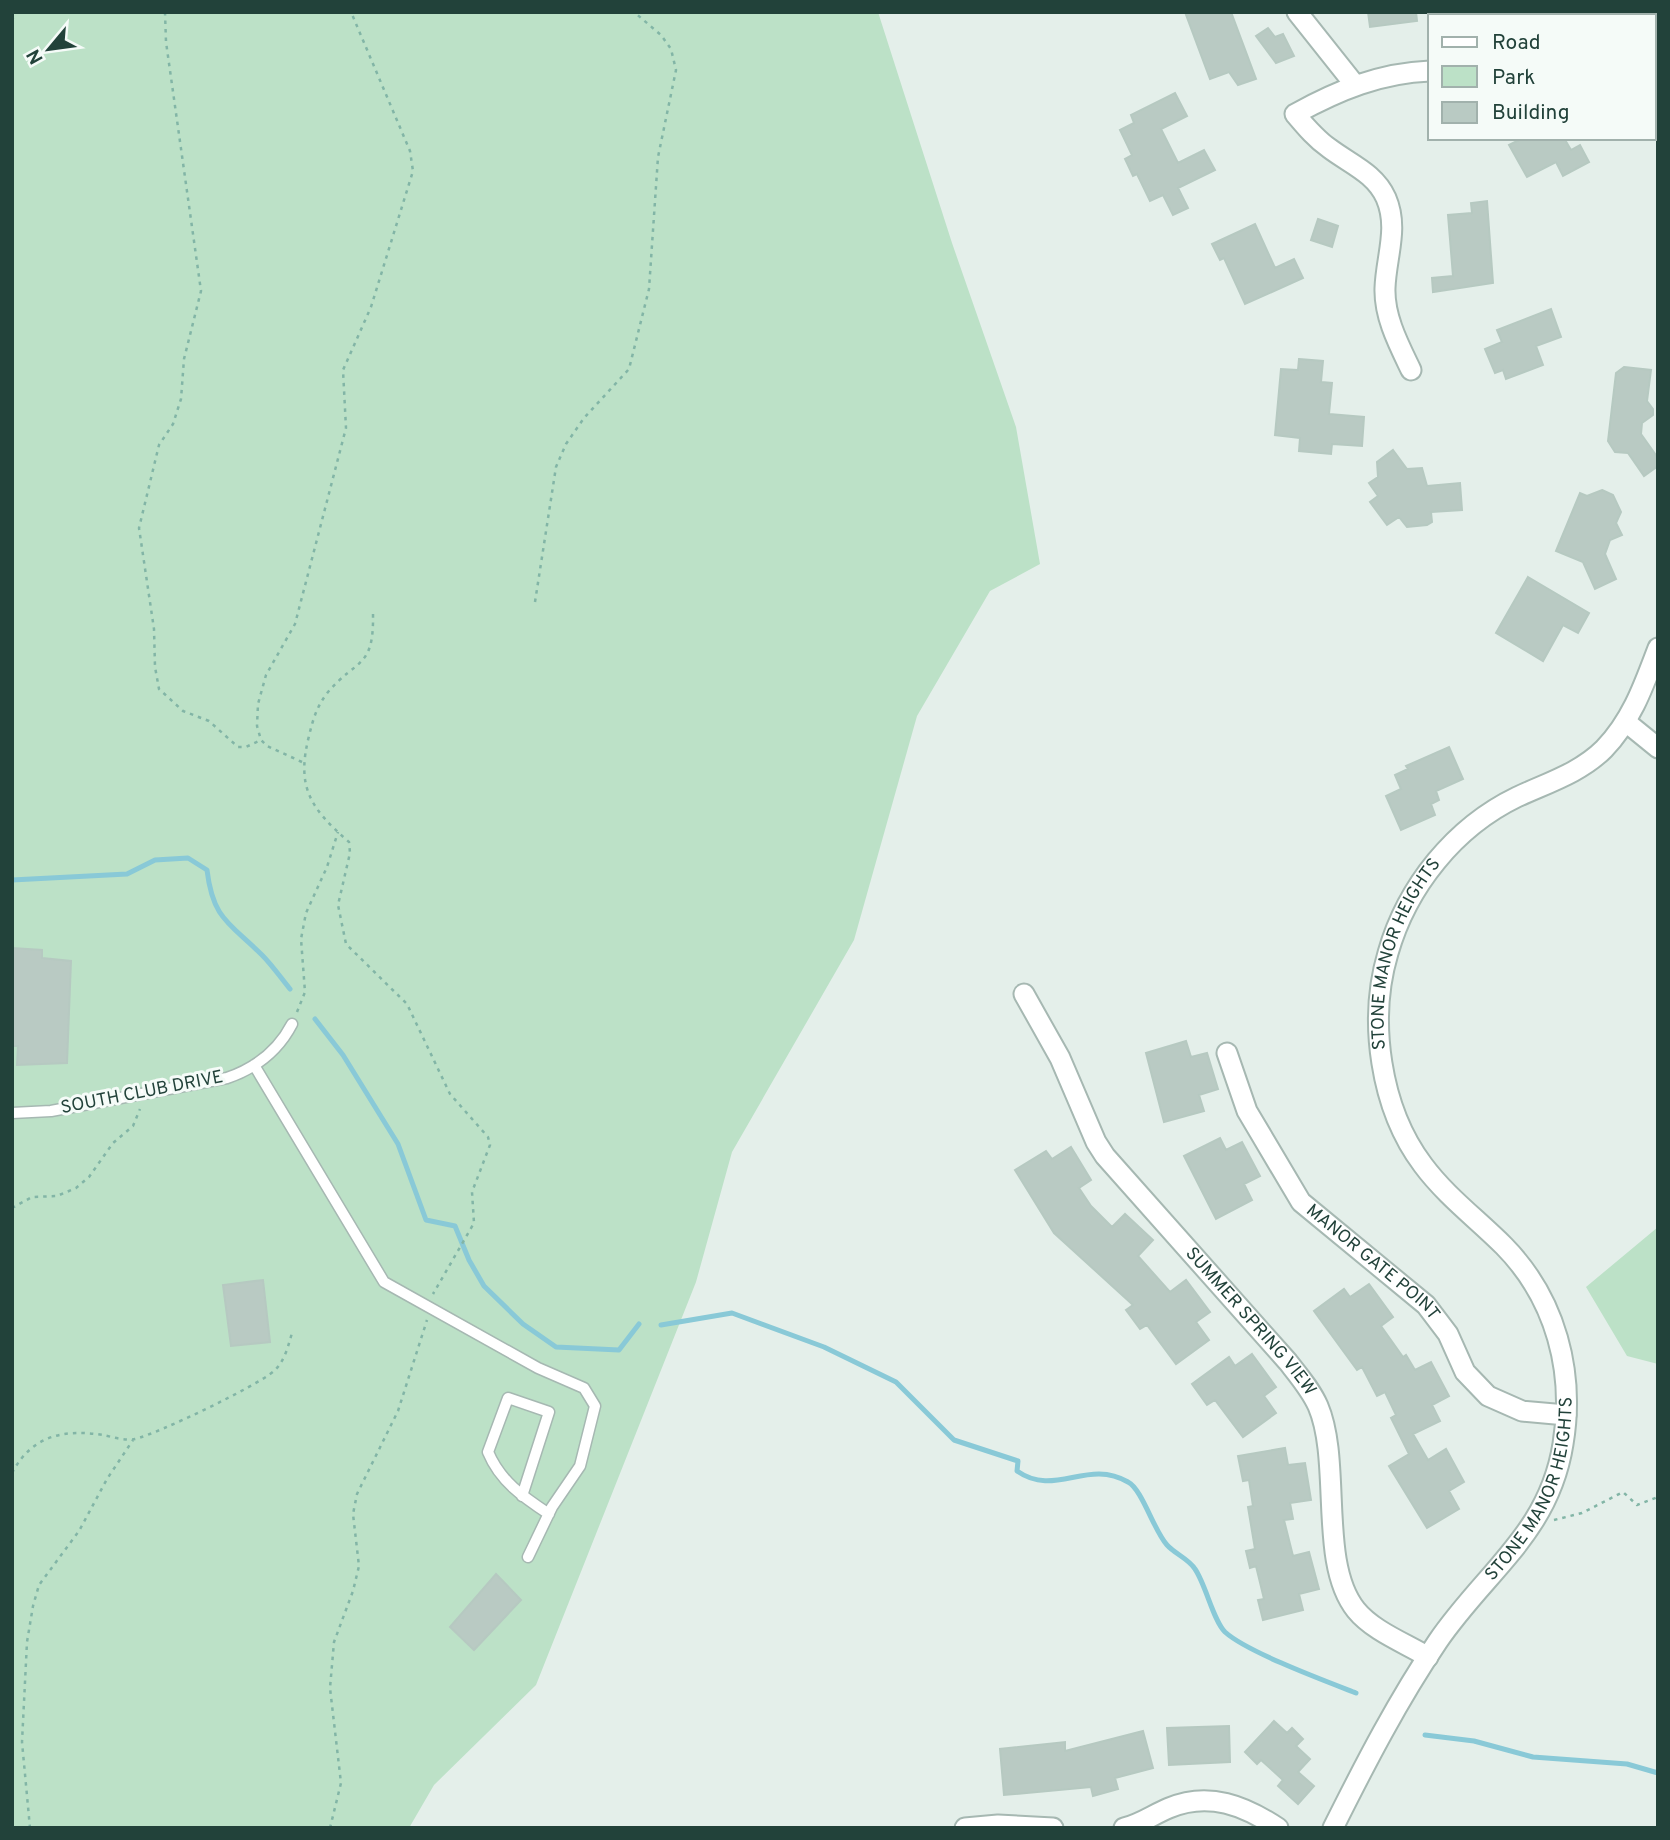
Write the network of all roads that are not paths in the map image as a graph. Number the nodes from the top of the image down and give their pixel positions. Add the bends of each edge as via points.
1 (1297, 12) edge
2 (1428, 71) edge
3 (1355, 85) junction
4 (1412, 370) dead end
5 (1658, 648) edge
6 (1626, 722) junction
7 (1658, 748) edge
8 (1024, 994) dead end
9 (292, 1024) road end
10 (1227, 1053) dead end
11 (254, 1065) junction
12 (12, 1113) edge
13 (1566, 1415) junction
14 (522, 1496) junction
15 (549, 1514) junction
16 (528, 1557) dead end
17 (1428, 1657) junction
18 (965, 1828) edge
19 (1053, 1828) edge
20 (1124, 1828) edge
21 (1278, 1828) edge
22 (1333, 1828) edge

1 - 3 street
2 - 3 street via 1378,77
3 - 4 street via 1295,114 1329,148 1375,180 1391,213 1387,309 1393,333
5 - 6 street, STONE MANOR HEIGHTS
6 - 7 street
6 - 13 street, STONE MANOR HEIGHTS via 1586,764 1493,811 1450,845 1402,915 1382,982 1380,1047 1394,1110 1423,1165 1503,1245 1535,1286 1558,1336 1567,1389
8 - 17 street, SUMMER SPRING VIEW via 1056,1049 1105,1156 1312,1393 1324,1428 1343,1588 1371,1623
9 - 11 lane, SOUTH CLUB DRIVE via 276,1050
10 - 13 street, MANOR GATE POINT via 1247,1111 1301,1202 1426,1305 1448,1334 1465,1372 1488,1396 1522,1411
11 - 12 lane, SOUTH CLUB DRIVE via 227,1079 51,1111
11 - 15 lane via 384,1282 538,1368 584,1388 595,1406 580,1466
13 - 17 street, STONE MANOR HEIGHTS via 1556,1474 1531,1528 1451,1622
14 - 14 lane via 496,1472 488,1452 508,1398 549,1412
14 - 15 lane
15 - 16 lane
17 - 22 street, STONE MANOR HEIGHTS via 1370,1753
18 - 19 street
20 - 21 street via 1170,1807 1211,1800 1249,1810

